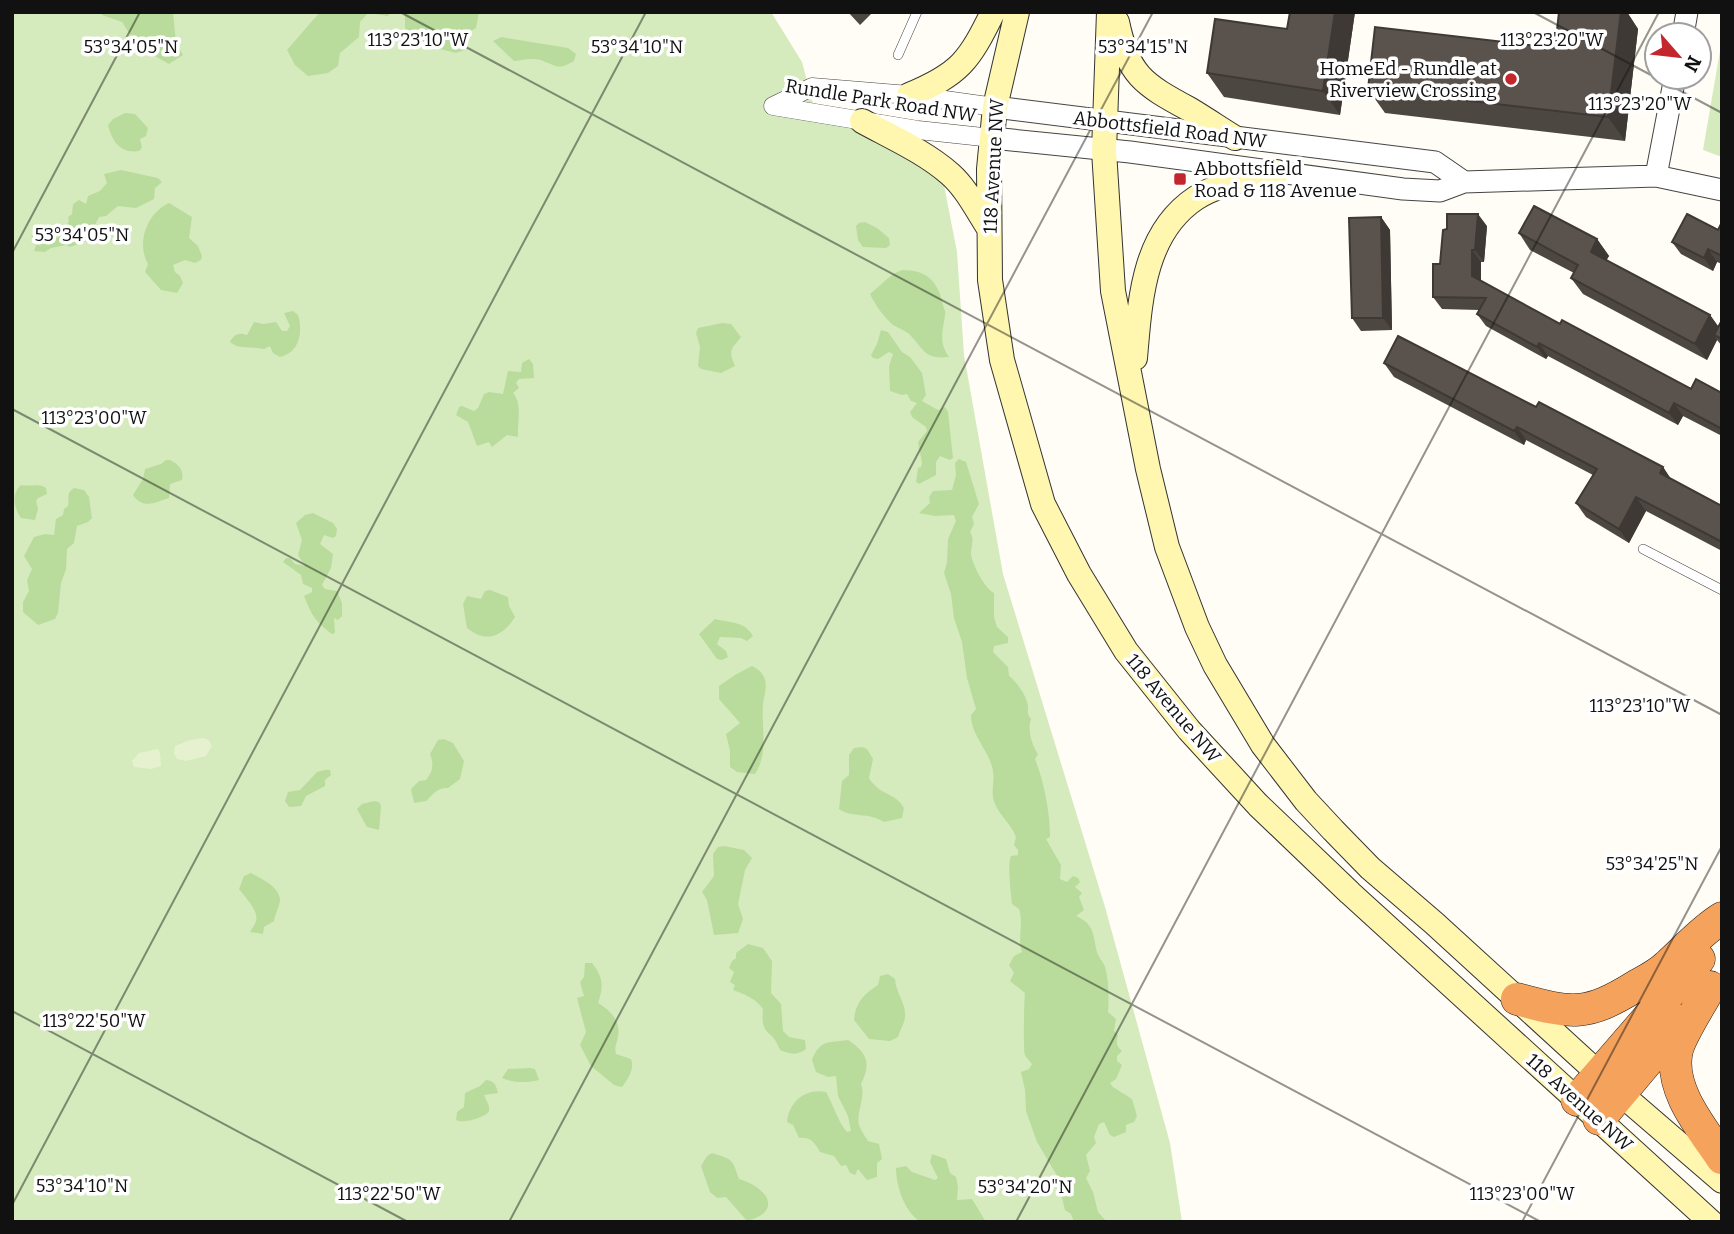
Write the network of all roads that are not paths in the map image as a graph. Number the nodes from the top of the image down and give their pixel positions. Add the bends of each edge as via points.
1 (917, 12) edge
2 (993, 12) edge
3 (1017, 12) edge
4 (1109, 12) edge
5 (1115, 12) edge
6 (898, 55) dead end
7 (1672, 91) edge
8 (909, 95) junction
9 (995, 107) junction
10 (1105, 120) junction
11 (862, 121) junction
12 (992, 138) junction
13 (1235, 138) junction
14 (1104, 151) junction
15 (1277, 172) junction
16 (1656, 176) junction
17 (1464, 182) junction
18 (1722, 190) edge
19 (988, 227) junction
20 (1133, 386) junction
21 (1643, 549) dead end
22 (1722, 590) edge
23 (1722, 918) edge
24 (1722, 935) edge
25 (1716, 981) edge
26 (1517, 999) junction
27 (1611, 1084) junction
28 (1588, 1109) junction
29 (1722, 1158) edge
30 (1722, 1181) edge
31 (1711, 1222) edge

1 - 6 lane
2 - 8 main road via 975,48 957,70
3 - 9 main road, 118 Avenue NW
4 - 10 main road, 118 Avenue NW
5 - 13 main road via 1122,48 1140,79
7 - 16 street
8 - 9 street, Rundle Park Road NW
8 - 11 street, Rundle Park Road NW via 812,87 773,106
9 - 10 street, Abbottsfield Road NW
9 - 12 main road, 118 Avenue NW
10 - 13 street, Abbottsfield Road NW
10 - 14 main road, 118 Avenue NW
11 - 12 street, Rundle Park Road NW
11 - 19 main road via 950,174
12 - 14 street, Abbottsfield Road NW
12 - 19 main road, 118 Avenue NW
13 - 17 street, Abbottsfield Road NW via 1435,162
14 - 15 street, Abbottsfield Road NW
14 - 20 main road, 118 Avenue NW via 1113,291
15 - 17 street, Abbottsfield Road NW via 1440,191
15 - 20 main road via 1218,187 1196,198 1166,227 1145,279
16 - 17 street, Abbottsfield Road NW
16 - 18 street, Abbottsfield Road NW
19 - 28 main road, 118 Avenue NW via 990,280 1002,360 1043,504 1126,651 1189,730 1258,805
20 - 26 main road, 118 Avenue NW via 1167,547 1197,627 1235,701 1263,745 1333,830
21 - 22 lane
23 - 26 highway via 1666,968 1614,1000 1591,1009 1562,1011
24 - 27 highway via 1677,983
25 - 27 highway
25 - 29 highway via 1677,1049 1676,1066 1679,1088
26 - 27 main road, 118 Avenue NW
27 - 28 highway
27 - 30 main road, 118 Avenue NW
28 - 31 main road, 118 Avenue NW

